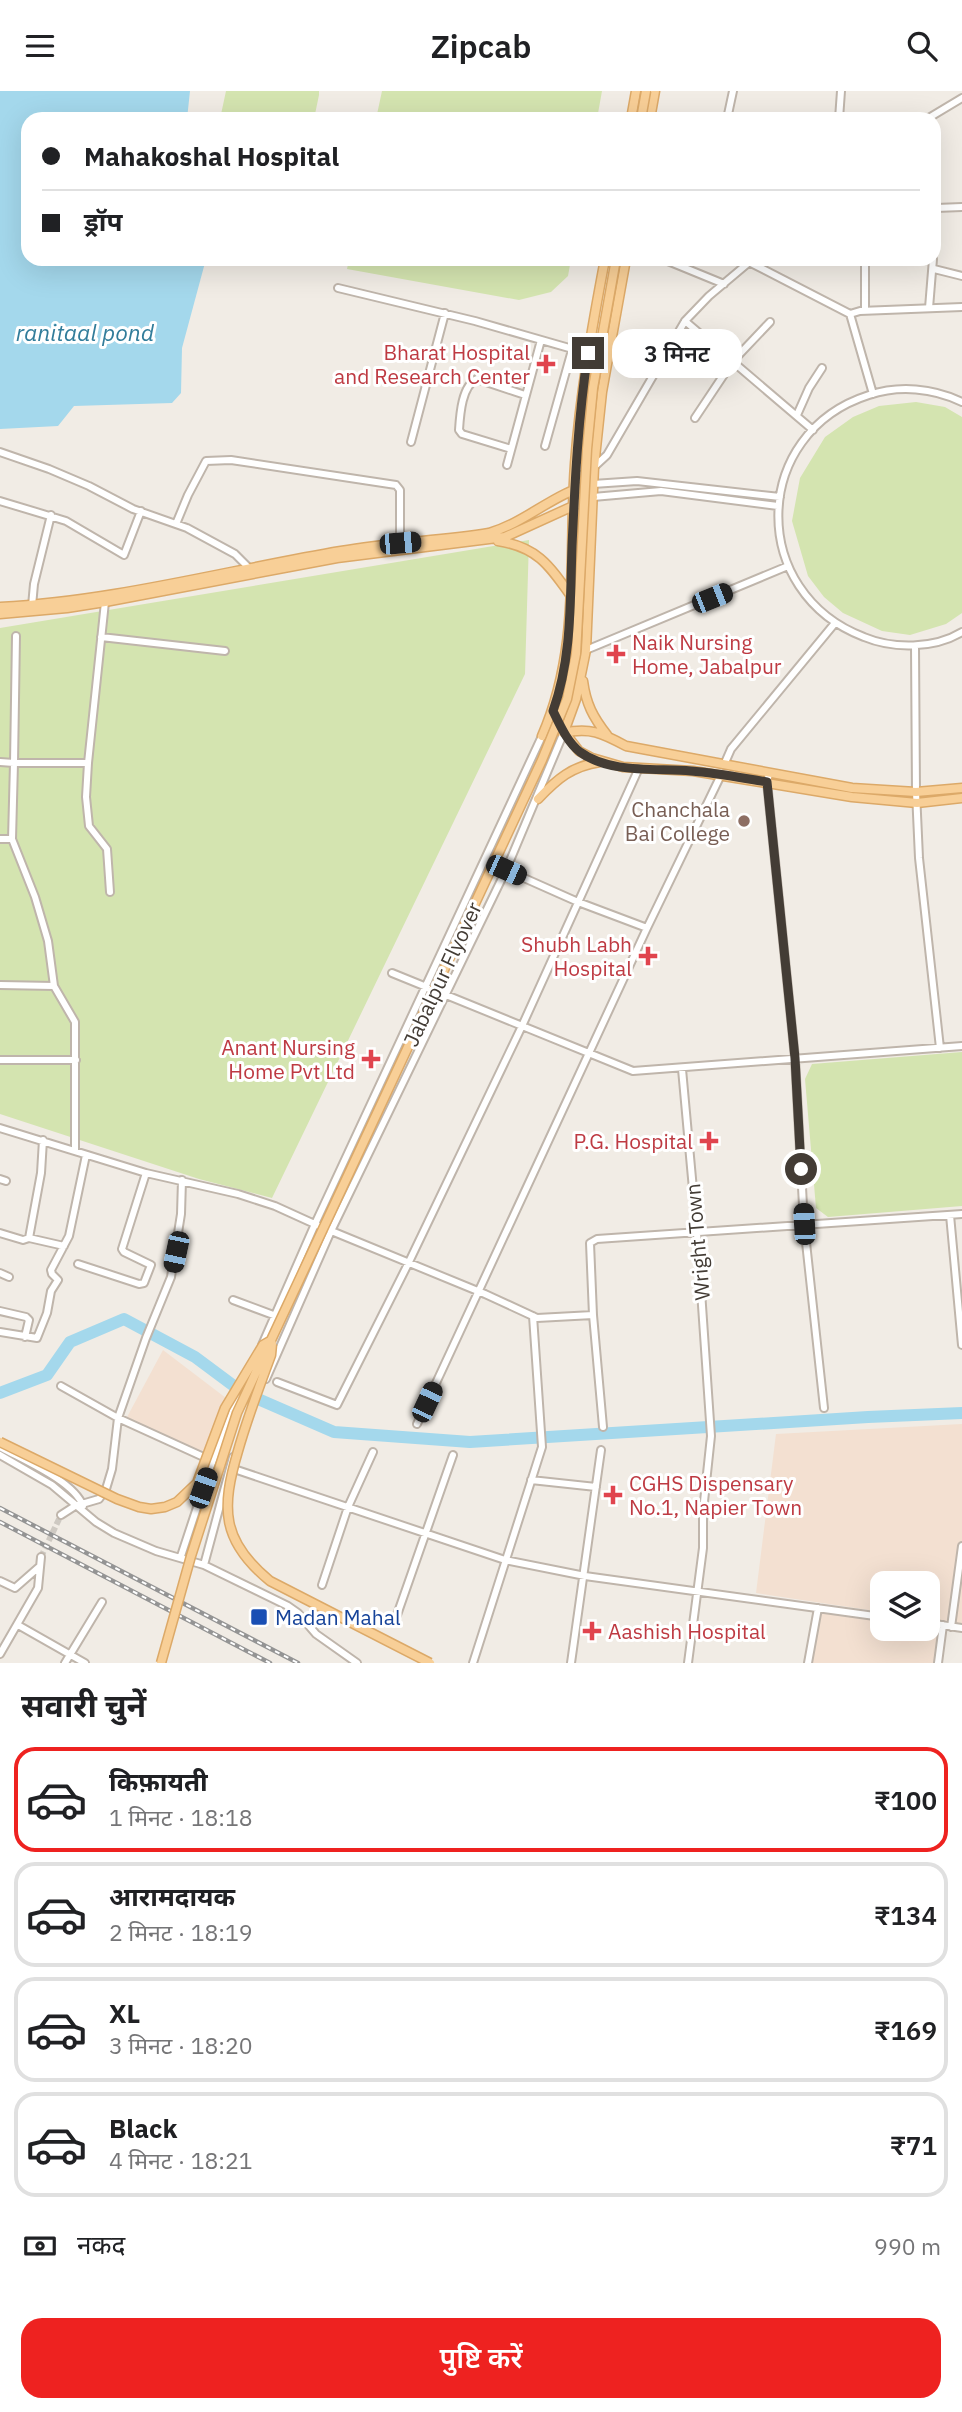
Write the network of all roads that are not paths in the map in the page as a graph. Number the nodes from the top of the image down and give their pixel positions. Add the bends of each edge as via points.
1 (646, 91) edge
2 (733, 91) edge
3 (841, 91) edge
4 (636, 92) edge
5 (654, 95) edge
6 (962, 98) edge
7 (632, 112) edge
8 (642, 112) edge
9 (728, 112) edge
10 (840, 112) edge
11 (939, 112) edge
12 (962, 207) edge
13 (941, 208) edge
14 (605, 266) edge
15 (615, 266) edge
16 (625, 266) edge
17 (680, 266) edge
18 (744, 266) edge
19 (762, 266) edge
20 (866, 266) edge
21 (934, 266) edge
22 (934, 269) junction
23 (962, 276) edge
24 (724, 284) junction
25 (338, 288) dead end
26 (962, 307) edge
27 (929, 308) junction
28 (865, 310) junction
29 (445, 313) junction
30 (850, 314) junction
31 (685, 321) junction
32 (770, 322) dead end
33 (541, 340) junction
34 (572, 350) junction
35 (588, 353) junction
36 (607, 356) junction
37 (733, 361) junction
38 (822, 367) dead end
39 (873, 394) junction
40 (525, 395) junction
41 (962, 402) edge
42 (797, 415) junction
43 (695, 418) dead end
44 (814, 429) junction
45 (411, 442) dead end
46 (545, 446) dead end
47 (512, 449) junction
48 (0, 452) edge
49 (506, 465) dead end
50 (575, 467) junction
51 (594, 467) junction
52 (593, 484) junction
53 (575, 488) junction
54 (593, 497) junction
55 (780, 497) junction
56 (0, 501) edge
57 (574, 504) junction
58 (778, 506) junction
59 (141, 511) junction
60 (51, 515) junction
61 (177, 524) junction
62 (489, 540) junction
63 (400, 543) junction
64 (788, 566) junction
65 (249, 568) junction
66 (571, 596) junction
67 (105, 603) junction
68 (32, 606) junction
69 (0, 607) edge
70 (0, 614) edge
71 (835, 623) junction
72 (962, 632) edge
73 (16, 636) dead end
74 (101, 637) junction
75 (915, 646) junction
76 (225, 650) dead end
77 (586, 650) junction
78 (582, 675) junction
79 (553, 711) junction
80 (564, 732) junction
81 (542, 736) junction
82 (608, 736) junction
83 (0, 762) edge
84 (14, 762) junction
85 (603, 762) junction
86 (88, 763) junction
87 (724, 765) junction
88 (639, 768) junction
89 (721, 775) junction
90 (768, 778) junction
91 (962, 788) edge
92 (916, 792) junction
93 (538, 799) junction
94 (962, 799) edge
95 (917, 803) junction
96 (12, 838) junction
97 (0, 839) edge
98 (506, 870) junction
99 (110, 892) dead end
100 (578, 902) junction
101 (647, 928) junction
102 (393, 973) dead end
103 (0, 985) edge
104 (426, 985) junction
105 (54, 986) junction
106 (445, 994) junction
107 (522, 1026) junction
108 (962, 1046) edge
109 (940, 1048) junction
110 (589, 1053) junction
111 (795, 1058) junction
112 (0, 1060) edge
113 (76, 1060) junction
114 (682, 1069) junction
115 (0, 1128) edge
116 (43, 1140) junction
117 (75, 1151) junction
118 (86, 1155) junction
119 (146, 1173) junction
120 (182, 1180) junction
121 (962, 1213) edge
122 (950, 1215) junction
123 (315, 1224) junction
124 (804, 1224) junction
125 (331, 1231) junction
126 (697, 1233) junction
127 (1, 1234) edge
128 (29, 1238) junction
129 (0, 1244) edge
130 (64, 1246) junction
131 (78, 1264) dead end
132 (408, 1264) junction
133 (0, 1273) edge
134 (9, 1277) dead end
135 (479, 1291) junction
136 (233, 1300) dead end
137 (0, 1311) edge
138 (593, 1315) junction
139 (275, 1316) junction
140 (533, 1316) junction
141 (0, 1332) edge
142 (25, 1337) junction
143 (272, 1339) junction
144 (962, 1345) edge
145 (277, 1382) dead end
146 (61, 1387) dead end
147 (824, 1408) dead end
148 (118, 1418) junction
149 (416, 1424) dead end
150 (603, 1427) dead end
151 (0, 1445) edge
152 (601, 1450) dead end
153 (373, 1452) dead end
154 (0, 1454) edge
155 (453, 1455) dead end
156 (213, 1461) junction
157 (229, 1467) junction
158 (531, 1480) junction
159 (596, 1487) junction
160 (83, 1503) junction
161 (75, 1506) junction
162 (348, 1507) junction
163 (84, 1511) junction
164 (61, 1515) tunnel mouth
165 (426, 1533) junction
166 (962, 1546) edge
167 (181, 1556) junction
168 (41, 1557) tunnel mouth
169 (505, 1560) junction
170 (204, 1565) junction
171 (39, 1567) junction
172 (585, 1576) junction
173 (0, 1581) edge
174 (322, 1585) dead end
175 (697, 1593) junction
176 (102, 1602) dead end
177 (818, 1608) junction
178 (397, 1615) dead end
179 (870, 1615) edge
180 (18, 1625) junction
181 (940, 1625) edge
182 (947, 1626) junction
183 (962, 1628) edge
184 (0, 1654) edge
185 (70, 1655) junction
186 (65, 1663) edge
187 (85, 1663) edge
188 (161, 1663) edge
189 (357, 1663) edge
190 (430, 1663) edge
191 (472, 1663) edge
192 (571, 1663) edge
193 (688, 1663) edge
194 (808, 1663) edge
195 (938, 1663) edge

1 - 8 main road, bridge
2 - 9 street
3 - 10 street
4 - 5 main road
4 - 7 main road
6 - 11 street
12 - 13 street
14 - 35 main road
15 - 143 main road, Jabalpur Flyover, bridge via 589,424 576,654 567,699
16 - 36 main road
17 - 24 street
18 - 24 street
19 - 30 street
20 - 28 street
21 - 22 street
22 - 23 street
22 - 27 street
24 - 31 street
25 - 29 street
26 - 27 street
27 - 28 street
28 - 30 street
29 - 33 street
29 - 45 street
30 - 39 street
31 - 37 street
31 - 51 street via 607,455
32 - 37 street
33 - 34 street
33 - 40 street
34 - 35 street
34 - 46 street
35 - 36 street
35 - 50 main road
36 - 51 main road
37 - 42 street
37 - 43 street
38 - 42 street
39 - 41 street via 916,389
39 - 44 street via 852,401
40 - 47 street
40 - 47 street via 477,379 466,390 462,434
42 - 44 street
44 - 55 street via 786,472
47 - 49 street
48 - 59 street
50 - 51 street
50 - 53 main road
51 - 52 main road
52 - 53 main road
52 - 54 main road
52 - 55 street via 637,481
53 - 57 main road
53 - 63 main road via 509,527
54 - 57 main road
54 - 58 street via 661,491
54 - 77 main road
55 - 58 street
56 - 60 street
57 - 62 main road via 519,532
57 - 66 main road
58 - 64 street via 780,541
59 - 60 street via 124,555
59 - 61 street
60 - 68 street
61 - 63 street via 206,461 231,460 396,485 400,490
61 - 65 street via 235,554
62 - 66 main road via 538,554
62 - 67 main road via 347,556
63 - 65 main road
64 - 71 street via 813,606
64 - 77 street
65 - 68 main road
66 - 79 main road via 568,646
67 - 70 main road
67 - 74 street
68 - 69 main road
71 - 75 street via 878,643
71 - 87 street via 731,749
72 - 75 street
73 - 84 street
74 - 76 street
74 - 86 street
75 - 92 street
77 - 78 main road
78 - 80 main road
78 - 82 main road via 590,713
79 - 80 main road
79 - 81 main road
80 - 81 main road
80 - 82 main road via 589,729
80 - 85 main road via 579,751
80 - 93 street
81 - 104 street
82 - 87 main road via 626,746
83 - 84 street
84 - 86 street
84 - 96 street
85 - 88 main road
85 - 93 main road via 569,771
86 - 99 street via 87,816 89,827 107,849
87 - 90 main road
88 - 89 main road
88 - 100 street
89 - 90 main road
89 - 101 street
90 - 92 main road
90 - 95 main road via 852,797
90 - 111 street
91 - 92 main road
92 - 95 street
93 - 98 street
94 - 95 main road
95 - 109 street
96 - 97 street
96 - 105 street via 48,941
98 - 100 street
98 - 106 street
100 - 101 street
100 - 107 street
101 - 110 street
102 - 104 street
103 - 105 street
104 - 106 street
104 - 123 street
105 - 113 street via 75,1022
106 - 107 street
106 - 125 street
107 - 110 street
107 - 132 street
108 - 109 street
109 - 111 street
110 - 114 street via 633,1071
110 - 135 street
111 - 114 street
111 - 124 street
112 - 113 street
113 - 117 street
114 - 126 street, Wright Town
115 - 116 street
116 - 117 street
116 - 128 street
117 - 118 street
118 - 119 street
118 - 130 street
119 - 120 street
119 - 131 street via 122,1249 150,1265 144,1283
120 - 123 street via 275,1206
120 - 148 street via 171,1277
121 - 122 street
122 - 124 street
122 - 144 street
123 - 125 street
123 - 139 street
124 - 126 street
124 - 147 street
125 - 132 street
125 - 157 street, bridge
126 - 138 street via 590,1243
126 - 175 street, Wright Town via 711,1436
127 - 128 street
127 - 129 street
128 - 130 street
130 - 142 street via 51,1270 58,1280 37,1338
132 - 135 street
132 - 145 street via 337,1405
133 - 134 street
135 - 140 street
135 - 149 street
136 - 139 street
137 - 142 street via 29,1320
138 - 140 street
138 - 150 street
139 - 156 street, bridge
140 - 158 street via 542,1447
141 - 142 street
143 - 151 main road, bridge via 263,1345 225,1408 197,1483 165,1507 139,1507 117,1499
143 - 188 main road, Jabalpur Flyover, bridge via 219,1464
143 - 190 main road, bridge via 271,1355 228,1489 228,1518 240,1551 270,1581
146 - 148 street
148 - 156 street
148 - 160 street via 106,1489 99,1499
151 - 160 street via 60,1481
152 - 159 street
153 - 162 street
154 - 161 street via 52,1485
155 - 165 street
156 - 157 street
156 - 167 street
157 - 162 street
157 - 170 street
158 - 159 street
158 - 169 street
159 - 172 street
160 - 161 street
160 - 163 street
161 - 163 street
161 - 164 street
162 - 165 street
162 - 174 street
163 - 167 street via 127,1540
165 - 169 street
165 - 178 street
166 - 182 street
167 - 170 street
168 - 171 street
169 - 172 street
169 - 191 street
170 - 189 street via 288,1606 316,1634
171 - 173 street via 15,1588
171 - 180 street via 38,1588
172 - 175 street
172 - 192 street
175 - 177 street
175 - 193 street, Wright Town
176 - 185 street
177 - 179 street
177 - 194 street
180 - 184 street
180 - 185 street
181 - 182 street
182 - 183 street
182 - 195 street
185 - 186 street
185 - 187 street

